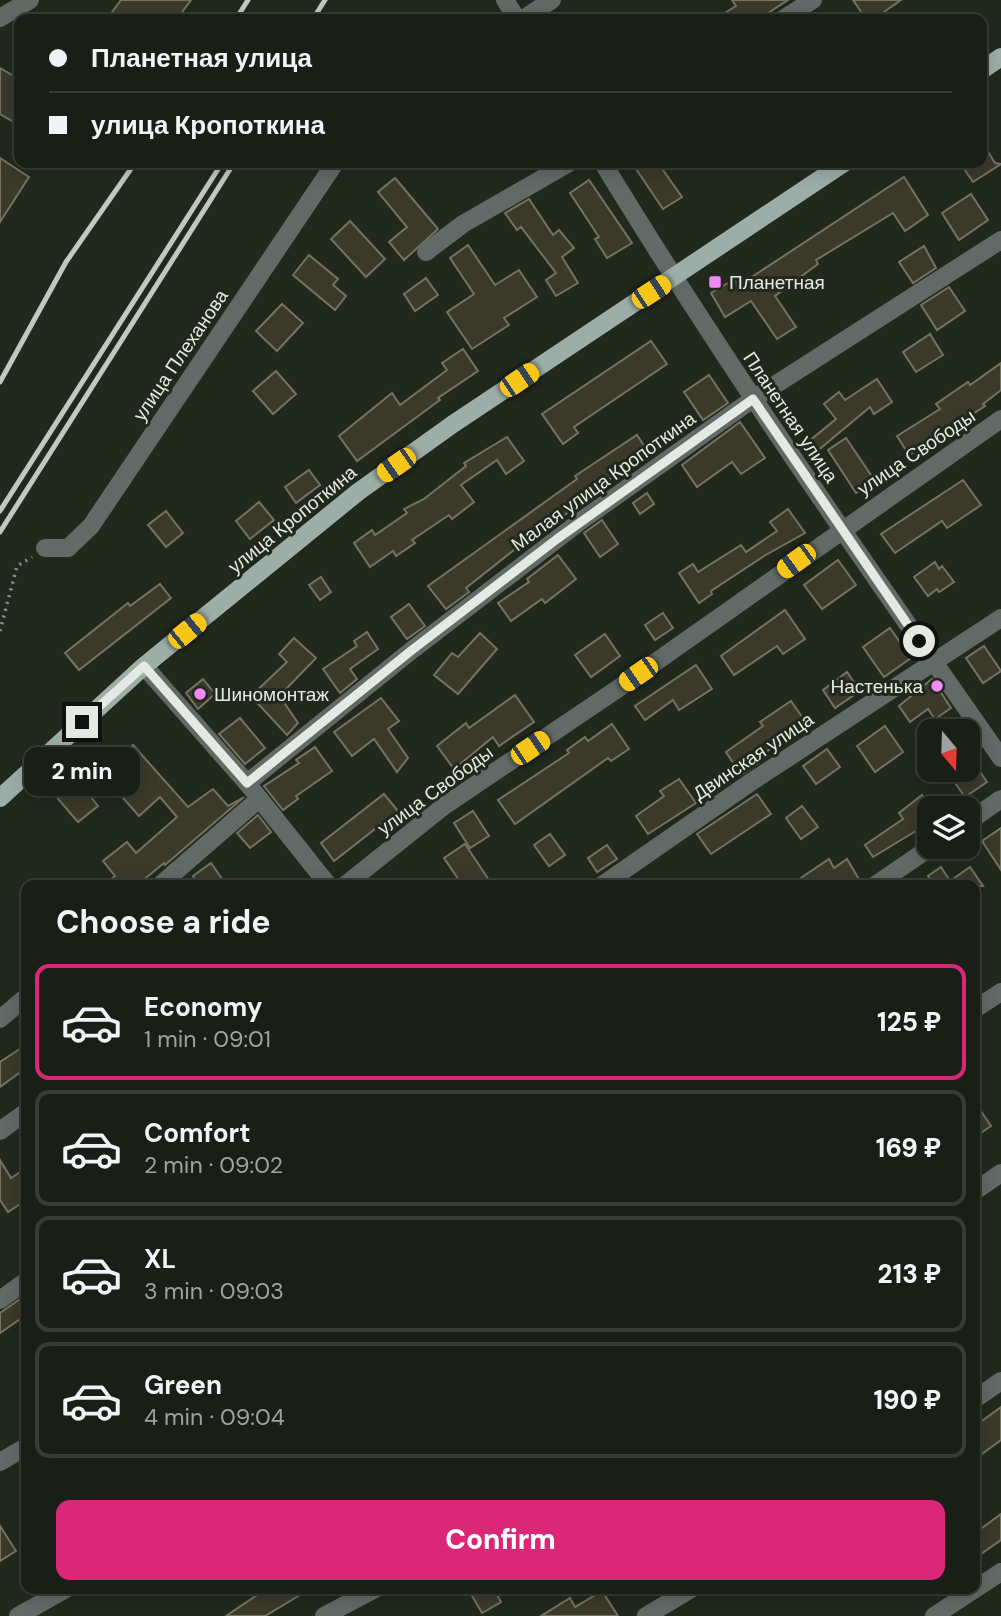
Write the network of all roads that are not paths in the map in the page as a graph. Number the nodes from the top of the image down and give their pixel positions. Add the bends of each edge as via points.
1 (30, 0) edge
2 (552, 0) edge
3 (813, 0) edge
4 (531, 14) edge
5 (791, 14) edge
6 (0, 18) edge
7 (332, 168) edge
8 (560, 168) edge
9 (606, 168) edge
10 (837, 168) edge
11 (1001, 240) edge
12 (426, 252) dead end
13 (673, 278) junction
14 (753, 399) junction
15 (1001, 419) edge
16 (841, 529) junction
17 (45, 548) road end
18 (1001, 618) edge
19 (935, 663) junction
20 (144, 666) junction
21 (1001, 758) edge
22 (247, 783) junction
23 (0, 797) edge
24 (260, 799) junction
25 (1001, 799) edge
26 (980, 814) edge
27 (917, 856) edge
28 (166, 880) edge
29 (325, 880) edge
30 (352, 880) edge
31 (610, 880) edge
32 (883, 880) edge
33 (1001, 992) edge
34 (21, 1001) edge
35 (980, 1006) edge
36 (0, 1019) edge
37 (21, 1115) edge
38 (0, 1130) edge
39 (1001, 1173) edge
40 (980, 1188) edge
41 (21, 1285) edge
42 (0, 1300) edge
43 (1001, 1381) edge
44 (980, 1396) edge
45 (21, 1450) edge
46 (0, 1462) edge
47 (1001, 1572) edge
48 (980, 1586) edge
49 (57, 1594) edge
50 (365, 1594) edge
51 (683, 1594) edge
52 (968, 1594) edge
53 (18, 1616) edge
54 (324, 1616) edge
55 (646, 1616) edge
56 (934, 1616) edge

1 - 6 street
2 - 4 street
3 - 5 street
7 - 17 street, улица Плеханова via 91,526 68,548
8 - 12 street via 463,224
9 - 13 street, Планетная улица
10 - 13 main road, улица Кропоткина
11 - 14 street, Малая улица Кропоткина
13 - 14 street, Планетная улица
13 - 20 main road, улица Кропоткина via 358,492
14 - 16 street, Планетная улица
14 - 22 street, Малая улица Кропоткина via 555,540
15 - 16 street, улица Свободы
16 - 19 street, Планетная улица
16 - 30 street, улица Свободы via 444,806
18 - 19 street, Двинская улица
19 - 21 street, Планетная улица
19 - 31 street, Двинская улица
20 - 22 street
20 - 23 main road, улица Кропоткина
22 - 24 street
24 - 28 street
24 - 29 street
25 - 26 street
27 - 32 street
33 - 35 street
34 - 36 street
37 - 38 street
39 - 40 street
41 - 42 street
43 - 44 street
45 - 46 street
47 - 48 street
49 - 53 street
50 - 54 street
51 - 55 street
52 - 56 street

